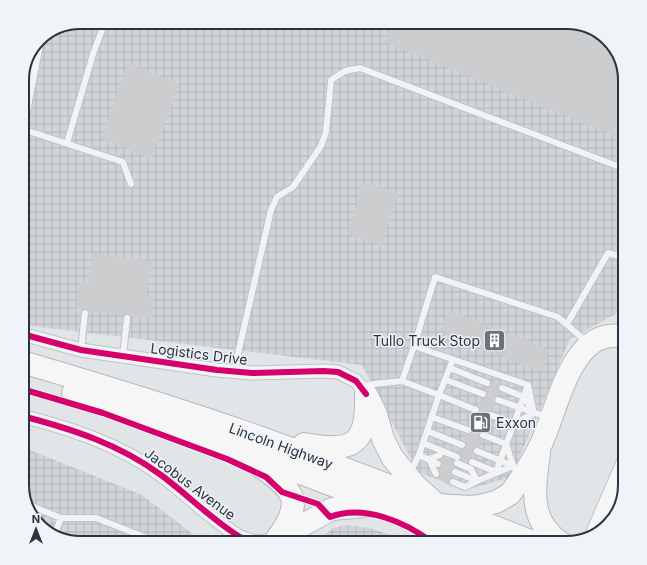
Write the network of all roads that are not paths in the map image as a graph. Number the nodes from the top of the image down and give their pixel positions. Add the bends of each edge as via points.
1 (102, 29) edge
2 (34, 57) edge
3 (29, 83) edge
4 (29, 131) edge
5 (67, 143) junction
6 (618, 165) edge
7 (131, 184) dead end
8 (618, 256) edge
9 (85, 314) dead end
10 (126, 318) dead end
11 (567, 324) junction
12 (618, 325) edge
13 (29, 336) edge
14 (618, 336) edge
15 (594, 341) junction
16 (414, 346) junction
17 (81, 350) junction
18 (123, 356) junction
19 (453, 360) junction
20 (450, 368) junction
21 (29, 369) edge
22 (234, 371) junction
23 (446, 380) junction
24 (402, 381) junction
25 (487, 383) dead end
26 (528, 385) junction
27 (502, 388) dead end
28 (363, 390) junction
29 (483, 394) dead end
30 (439, 395) junction
31 (524, 397) junction
32 (498, 400) dead end
33 (520, 408) junction
34 (476, 410) dead end
35 (491, 415) dead end
36 (432, 416) junction
37 (543, 416) junction
38 (29, 418) edge
39 (514, 424) junction
40 (468, 430) dead end
41 (427, 431) junction
42 (483, 435) dead end
43 (240, 440) junction
44 (423, 443) junction
45 (506, 444) junction
46 (462, 445) dead end
47 (541, 445) junction
48 (477, 451) dead end
49 (419, 455) junction
50 (440, 455) dead end
51 (429, 459) junction
52 (500, 461) junction
53 (472, 462) dead end
54 (438, 464) dead end
55 (517, 471) junction
56 (455, 472) dead end
57 (496, 472) junction
58 (436, 474) dead end
59 (408, 477) junction
60 (618, 480) edge
61 (477, 481) junction
62 (453, 482) dead end
63 (465, 487) junction
64 (466, 501) junction
65 (384, 505) junction
66 (34, 507) edge
67 (431, 513) junction
68 (61, 518) junction
69 (599, 524) edge
70 (56, 530) edge
71 (142, 536) edge
72 (239, 536) edge
73 (278, 536) edge
74 (283, 536) edge
75 (441, 536) edge
76 (469, 536) edge
77 (511, 536) edge
78 (551, 536) edge

1 - 5 lane
2 - 3 street
4 - 5 lane
5 - 7 lane via 123,162
6 - 22 lane via 360,68 345,71 331,80 326,132 321,146 293,187 277,197 271,210
8 - 11 lane via 608,253
9 - 17 lane
10 - 18 lane
11 - 15 lane
11 - 16 lane via 558,317 434,277
12 - 15 highway
13 - 17 street, Logistics Drive
14 - 15 highway via 611,335
15 - 37 highway via 575,362
16 - 19 lane
16 - 24 lane
17 - 18 street, Logistics Drive
18 - 22 street, Logistics Drive
19 - 20 lane
19 - 26 lane
20 - 23 lane
20 - 25 lane
21 - 43 highway, Lincoln Highway via 138,397
22 - 28 street, Logistics Drive via 332,371 345,374
23 - 29 lane
23 - 30 lane
24 - 28 lane
24 - 30 lane
26 - 31 lane
26 - 37 lane
27 - 31 lane
28 - 43 highway via 367,415 364,428 357,439 348,446 327,448
28 - 59 highway via 376,414 387,448
30 - 34 lane
30 - 36 lane
31 - 33 lane
31 - 37 lane
32 - 33 lane
33 - 37 lane
33 - 39 lane
35 - 39 lane
36 - 40 lane
36 - 41 lane
37 - 39 lane
37 - 47 highway
38 - 72 street, Jacobus Avenue via 67,428 116,447 161,475
39 - 45 lane
41 - 44 lane
41 - 46 lane
42 - 45 lane
43 - 65 highway, Lincoln Highway
43 - 67 highway, Lincoln Highway
43 - 73 highway via 285,484 292,495 290,517
44 - 49 lane
44 - 61 lane via 471,469
45 - 52 lane
45 - 55 lane
47 - 55 highway
47 - 78 highway via 535,482 536,508
48 - 52 lane
49 - 51 lane
49 - 59 lane
50 - 51 lane
51 - 54 lane
51 - 58 lane
52 - 55 lane
52 - 57 lane
53 - 57 lane
55 - 57 lane
55 - 64 highway via 513,490 504,499 489,505
56 - 61 lane
57 - 61 lane
59 - 67 highway
60 - 69 main road
61 - 63 lane
62 - 63 lane
63 - 64 lane
64 - 67 highway
65 - 67 highway, Lincoln Highway
65 - 74 highway via 332,509
66 - 68 lane
67 - 75 highway
67 - 76 highway, Lincoln Highway
67 - 77 highway, Lincoln Highway
68 - 70 lane
68 - 71 lane via 96,518

